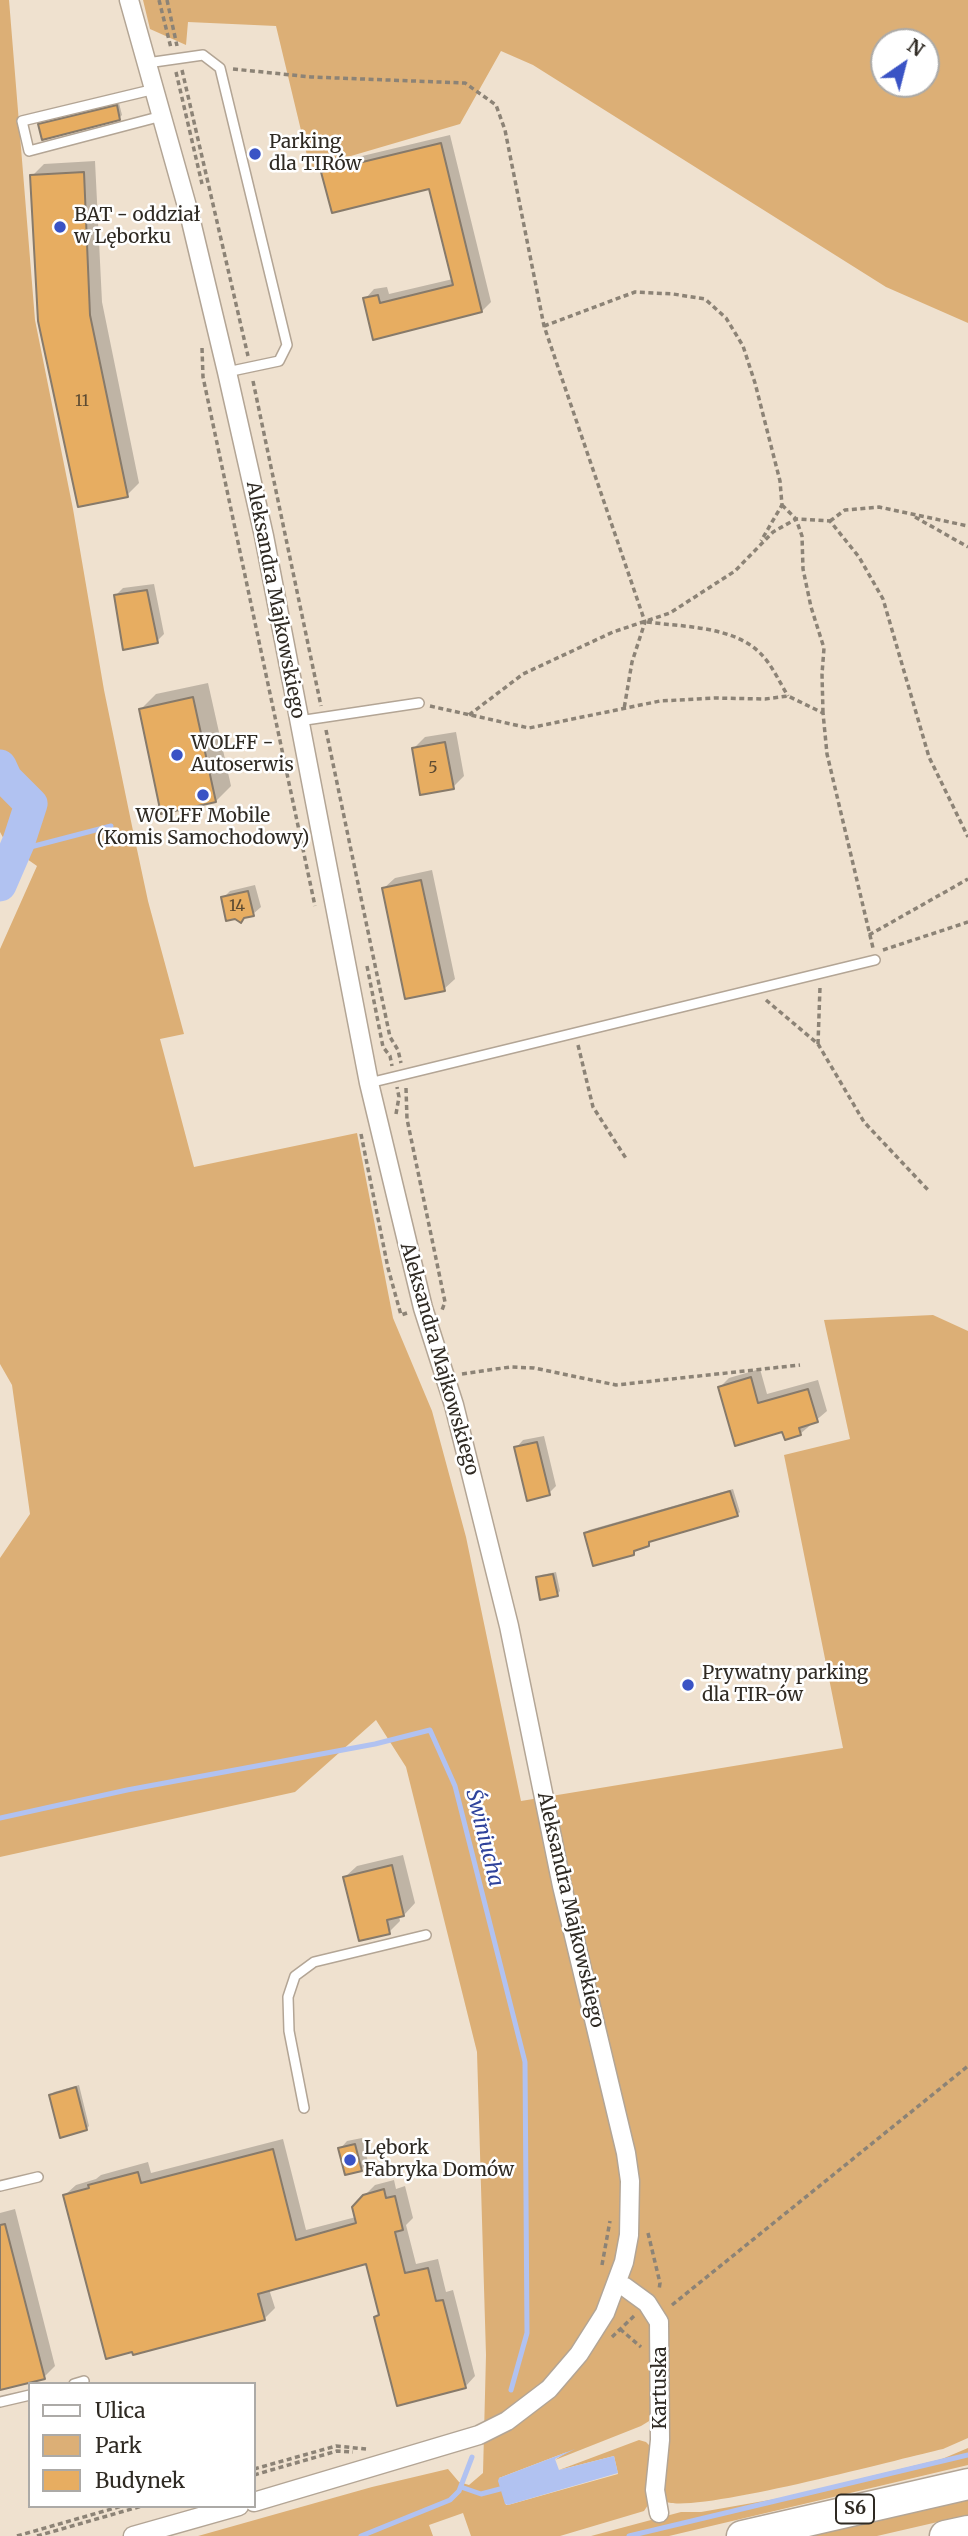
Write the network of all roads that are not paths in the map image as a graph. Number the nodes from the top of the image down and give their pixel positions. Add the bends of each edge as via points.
1 (129, 0) edge
2 (147, 63) junction
3 (155, 89) junction
4 (162, 116) junction
5 (228, 372) junction
6 (419, 703) road end
7 (299, 721) junction
8 (875, 960) dead end
9 (369, 1083) junction
10 (426, 1935) dead end
11 (304, 2108) dead end
12 (38, 2177) dead end
13 (0, 2186) edge
14 (617, 2284) junction
15 (84, 2381) dead end
16 (81, 2382) edge
17 (28, 2395) edge
18 (0, 2402) edge
19 (968, 2484) edge
20 (256, 2501) edge
21 (232, 2508) edge
22 (659, 2513) dead end
23 (968, 2531) edge
24 (133, 2536) edge
25 (742, 2536) edge
26 (945, 2536) edge

1 - 2 street, Aleksandra Majkowskiego
2 - 3 street, Aleksandra Majkowskiego
2 - 5 lane via 203,55 220,68 287,345 279,360
3 - 4 street, Aleksandra Majkowskiego
3 - 4 lane via 22,121 29,151
4 - 5 street, Aleksandra Majkowskiego
5 - 7 street, Aleksandra Majkowskiego
6 - 7 lane
7 - 9 street, Aleksandra Majkowskiego
8 - 9 lane
9 - 14 street, Aleksandra Majkowskiego via 509,1626 562,1886 626,2152 629,2235
10 - 11 lane via 314,1962 295,1976 288,1997 289,2031
12 - 13 lane
14 - 20 street, Aleksandra Majkowskiego via 579,2354 533,2403 507,2421 479,2435 374,2458
14 - 22 street, Kartuska via 647,2303 659,2322 660,2440 655,2490
15 - 16 lane
17 - 18 lane
19 - 25 highway, S6
21 - 24 street
23 - 26 highway

